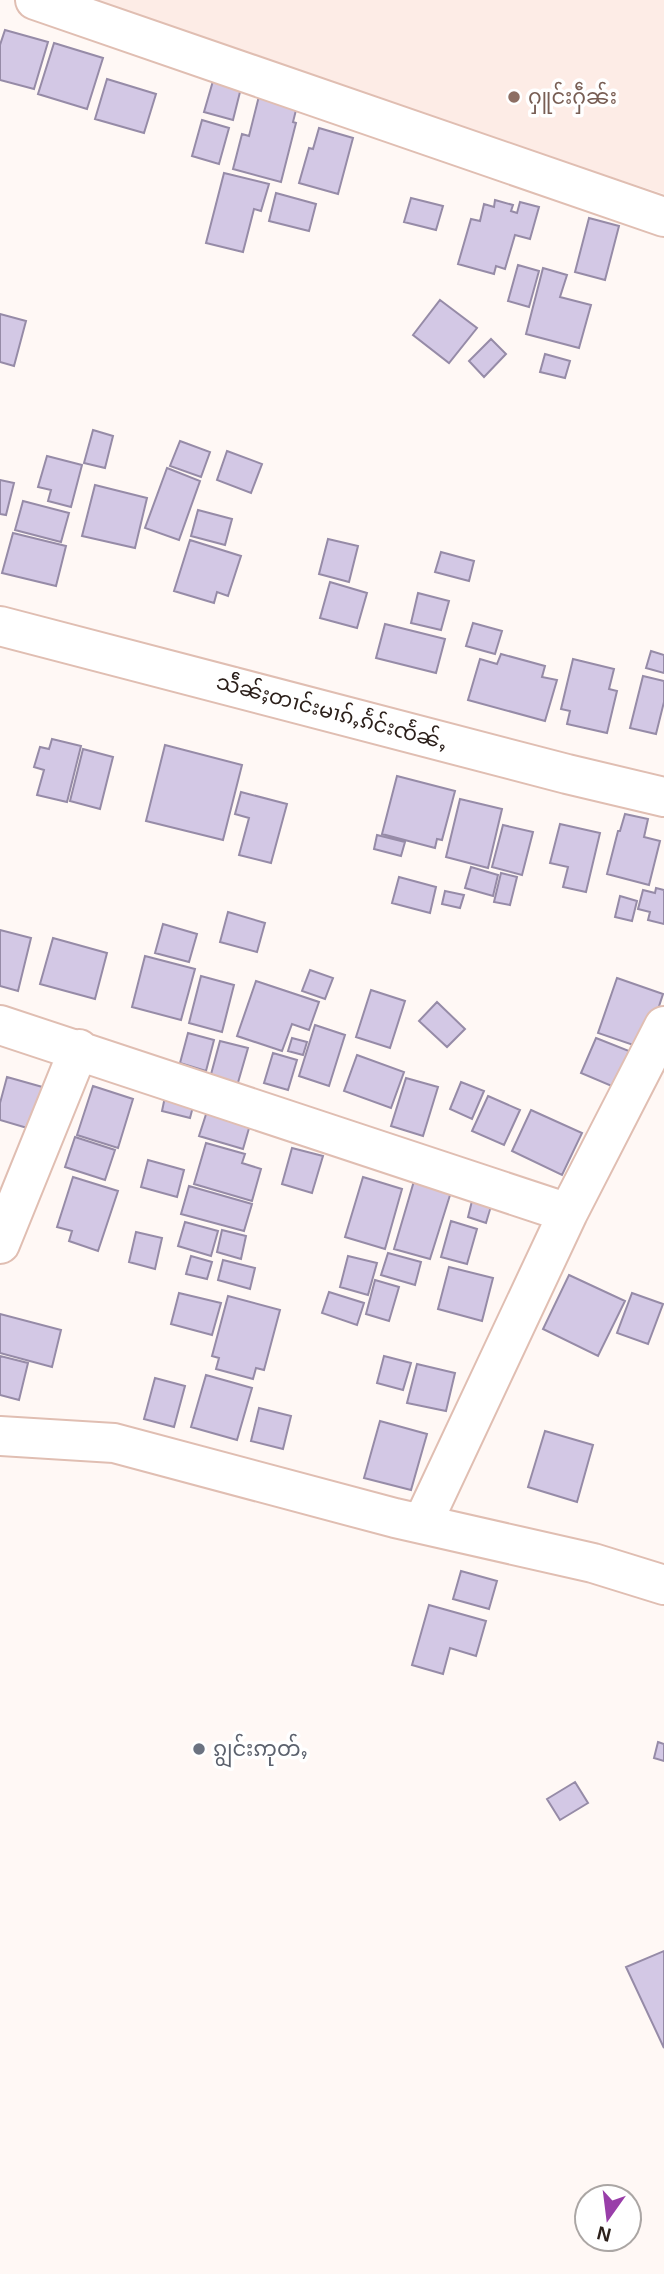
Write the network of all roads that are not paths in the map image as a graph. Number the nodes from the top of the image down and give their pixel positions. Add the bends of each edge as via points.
1 (34, 0) edge
2 (664, 217) edge
3 (0, 626) edge
4 (664, 797) edge
5 (0, 1024) edge
6 (664, 1026) edge
7 (79, 1049) junction
8 (568, 1213) junction
9 (0, 1244) edge
10 (0, 1436) edge
11 (423, 1522) junction
12 (664, 1584) edge

1 - 2 street
3 - 4 street, သဵၼ်ႈတၢင်းမၢၵ်ႇၵႅင်းၸႅၼ်ႇ
5 - 7 street
6 - 8 street
7 - 8 street
7 - 9 street
8 - 11 street
10 - 11 street via 114,1443
11 - 12 street

